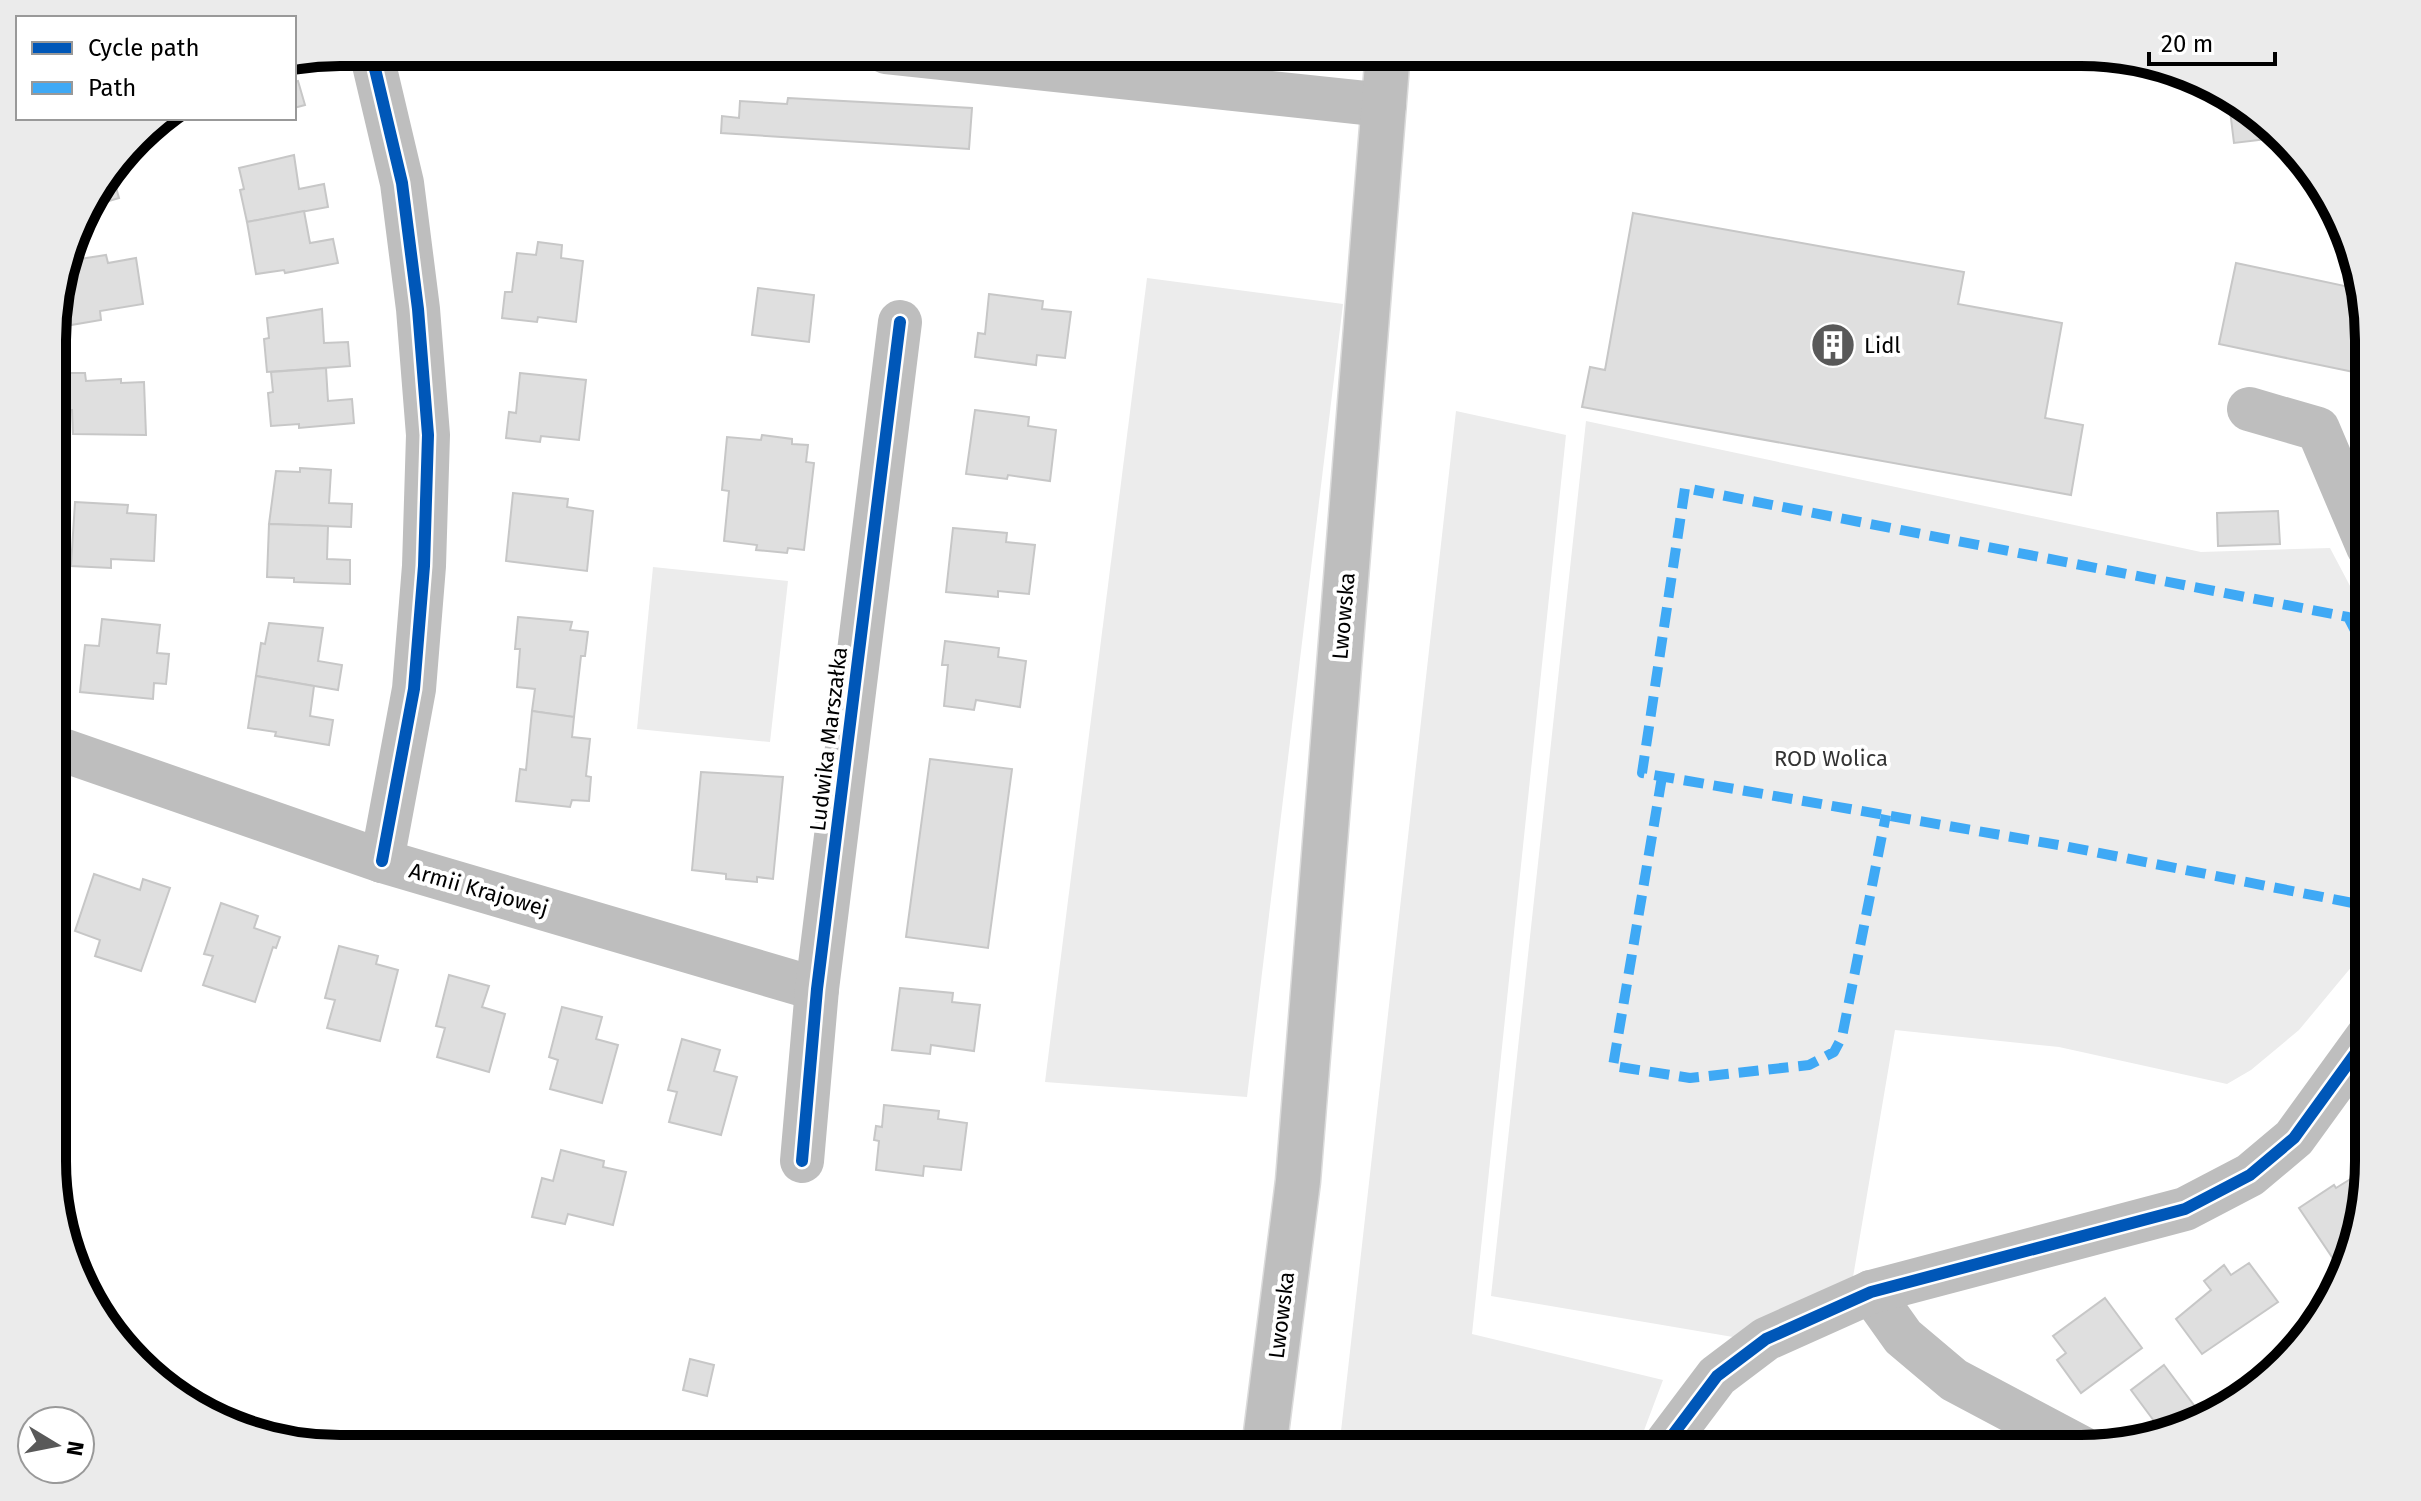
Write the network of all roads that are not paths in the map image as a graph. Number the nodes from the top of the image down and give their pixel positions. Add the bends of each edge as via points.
1 (1387, 66) edge
2 (375, 67) edge
3 (1079, 67) edge
4 (1384, 105) junction
5 (900, 322) dead end
6 (2249, 409) dead end
7 (2354, 514) edge
8 (66, 751) edge
9 (382, 861) junction
10 (817, 989) junction
11 (2354, 1055) edge
12 (802, 1161) dead end
13 (1298, 1181) junction
14 (1871, 1292) junction
15 (1266, 1434) edge
16 (1293, 1434) edge
17 (1673, 1434) edge
18 (2056, 1434) edge

1 - 4 street, Lwowska
2 - 9 street via 402,183 428,435 414,689
3 - 4 street
4 - 13 street, Lwowska
5 - 10 street, Ludwika Marszałka
6 - 7 street via 2318,429
8 - 9 street, Armii Krajowej
9 - 10 street, Armii Krajowej
10 - 12 street, Ludwika Marszałka
11 - 14 street via 2294,1138 2250,1175 2185,1209
13 - 15 street, Lwowska
13 - 16 street, Lwowska
14 - 17 street via 1766,1339 1717,1376
14 - 18 street via 1903,1337 1954,1380

